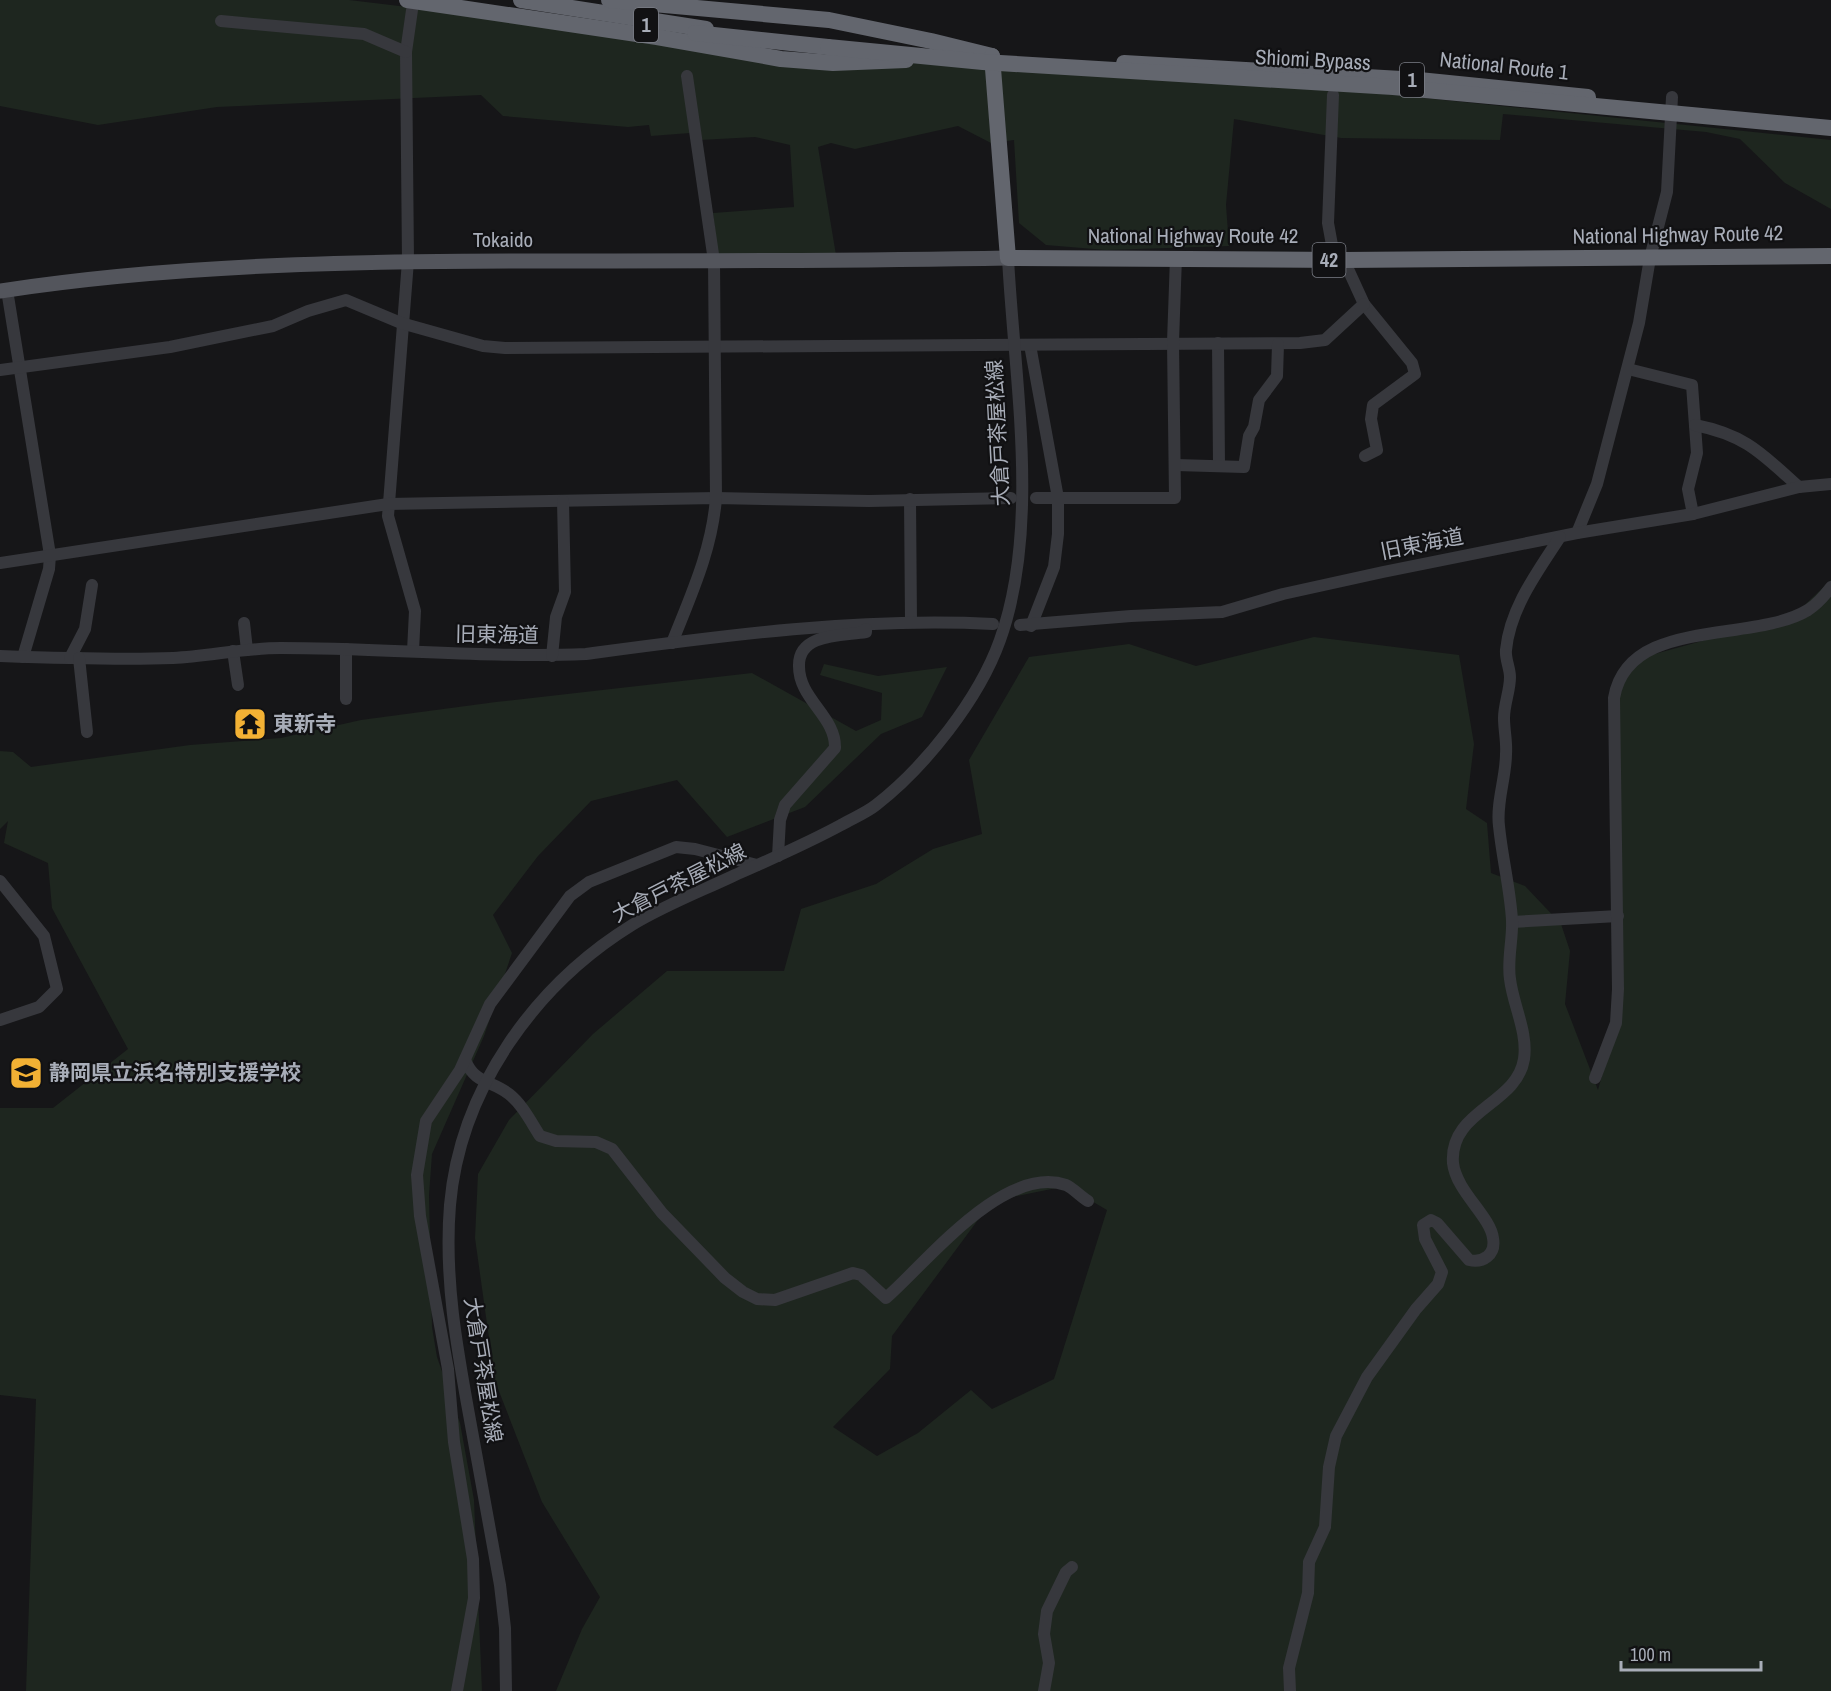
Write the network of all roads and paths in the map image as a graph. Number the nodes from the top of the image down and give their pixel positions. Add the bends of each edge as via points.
1 (464, 0) edge
2 (521, 0) edge
3 (609, 0) edge
4 (409, 5) edge
5 (221, 21) dead end
6 (828, 47) junction
7 (406, 52) junction
8 (992, 56) junction
9 (687, 76) dead end
10 (1333, 95) dead end
11 (1671, 101) junction
12 (1831, 123) edge
13 (1831, 128) edge
14 (1831, 256) edge
15 (1176, 257) junction
16 (1008, 258) junction
17 (1650, 258) junction
18 (1343, 260) junction
19 (408, 261) junction
20 (714, 261) junction
21 (4, 291) edge
22 (1364, 304) junction
23 (401, 323) junction
24 (1173, 342) junction
25 (1218, 343) junction
26 (1278, 344) junction
27 (717, 345) junction
28 (1013, 345) junction
29 (1030, 345) junction
30 (19, 368) junction
31 (1628, 369) junction
32 (0, 370) edge
33 (1695, 425) junction
34 (1365, 456) dead end
35 (1176, 465) junction
36 (1219, 466) junction
37 (1831, 484) edge
38 (1799, 487) junction
39 (716, 498) junction
40 (1011, 498) dead end
41 (1036, 498) dead end
42 (1058, 498) junction
43 (910, 499) junction
44 (563, 501) junction
45 (388, 504) junction
46 (1693, 514) junction
47 (1577, 533) junction
48 (1560, 537) junction
49 (50, 555) junction
50 (0, 563) edge
51 (92, 585) dead end
52 (1831, 587) edge
53 (910, 621) junction
54 (244, 623) dead end
55 (993, 624) dead end
56 (866, 625) junction
57 (672, 643) junction
58 (346, 649) junction
59 (247, 650) junction
60 (233, 651) junction
61 (413, 651) junction
62 (0, 656) edge
63 (552, 656) junction
64 (23, 657) junction
65 (74, 658) junction
66 (238, 685) dead end
67 (346, 699) dead end
68 (87, 732) dead end
69 (778, 856) junction
70 (757, 865) junction
71 (0, 881) edge
72 (1618, 916) junction
73 (1512, 922) junction
74 (0, 1020) edge
75 (465, 1060) junction
76 (1595, 1078) dead end
77 (487, 1083) junction
78 (1088, 1202) dead end
79 (1072, 1568) dead end
80 (458, 1691) edge
81 (506, 1691) edge
82 (1044, 1691) edge
83 (1290, 1691) edge

1 - 6 highway, Shiomi Bypass / 1 via 716,36
2 - 6 highway, Shiomi Bypass / 1
3 - 8 highway via 829,21
4 - 7 street
4 - 8 highway via 646,35 781,59 833,63
5 - 7 street via 364,34
6 - 13 highway, Shiomi Bypass / 1, bridge via 983,62 1393,87
7 - 19 street
8 - 11 highway, National Route 1 / 1 via 1419,80
8 - 16 highway
9 - 20 street
10 - 18 street via 1328,223 1332,245
11 - 12 highway, National Route 1 / 1
11 - 17 street via 1667,192
14 - 17 highway, National Highway Route 42 / 42
15 - 16 highway, National Highway Route 42 / 42
15 - 18 highway, National Highway Route 42 / 42
15 - 24 street
16 - 20 main road, Tokaido
16 - 28 street, 大倉戸茶屋松線
17 - 18 highway, National Highway Route 42 / 42
17 - 31 street
18 - 22 street
19 - 20 main road, Tokaido
19 - 21 main road, Tokaido via 152,275
19 - 23 street
20 - 27 street
21 - 30 street
22 - 26 street via 1325,340
22 - 34 street via 1412,363 1415,374 1373,405 1371,419 1377,450
23 - 27 street via 483,346 505,348
23 - 30 street via 346,300 335,301 265,328 171,347
23 - 45 street
24 - 25 street
24 - 29 street
24 - 35 street
25 - 26 street
25 - 36 street
26 - 36 street via 1277,376 1259,400 1244,467
27 - 28 street
27 - 39 street
28 - 29 street
28 - 69 street, 大倉戸茶屋松線 via 1023,491 1012,593 1000,642 969,701 929,756 874,807
29 - 42 street
30 - 32 street
30 - 49 street
31 - 33 street via 1692,385
31 - 47 street via 1597,484
33 - 38 street via 1724,431 1746,442
33 - 46 street via 1697,453 1688,489
35 - 36 street
35 - 42 street via 1175,498
37 - 38 street, 旧東海道
38 - 46 street, 旧東海道
39 - 43 street
39 - 44 street
39 - 57 street via 704,563
40 - 43 street
41 - 42 street
42 - 48 street, 旧東海道 via 1054,567 1025,626 1222,612 1283,594
43 - 53 street
44 - 45 street
44 - 63 street via 565,592 556,618
45 - 49 street
45 - 61 street via 392,536 414,611
46 - 47 street, 旧東海道
47 - 48 street, 旧東海道
48 - 73 street via 1528,585 1505,651 1510,676 1498,824
49 - 50 street
49 - 64 street
51 - 65 street via 85,629
52 - 72 street via 1809,609 1781,621 1648,649 1617,680 1614,791
53 - 55 street, 旧東海道
53 - 56 street, 旧東海道
54 - 59 street
56 - 57 street, 旧東海道
56 - 69 street via 866,632 818,639 804,647 799,658 805,693 835,737 835,748 786,805 780,820
57 - 63 street, 旧東海道
58 - 59 street, 旧東海道
58 - 61 street, 旧東海道
58 - 67 street
59 - 60 street, 旧東海道
60 - 65 street, 旧東海道 via 176,658
60 - 66 street
61 - 63 street, 旧東海道
62 - 64 street, 旧東海道
64 - 65 street, 旧東海道
65 - 68 street
69 - 70 street, 大倉戸茶屋松線
70 - 75 street via 676,847 589,882 570,896 490,1004
70 - 77 street, 大倉戸茶屋松線 via 642,920 590,955 543,999 503,1050
71 - 74 street via 44,936 57,989 39,1007
72 - 73 street
72 - 76 street via 1616,1023
73 - 83 street via 1509,977 1524,1038 1524,1059 1508,1091 1468,1120 1455,1146 1453,1162 1457,1178 1493,1236 1493,1249 1478,1262 1468,1260 1437,1223 1431,1220 1423,1225 1425,1239 1442,1272 1438,1284 1367,1377 1336,1436 1329,1467 1325,1527 1309,1562 1308,1593 1289,1668
75 - 77 street via 472,1073
75 - 80 street via 426,1121 417,1175 420,1216 448,1368 452,1426 474,1559 474,1598
77 - 78 street via 508,1093 540,1136 556,1141 596,1142 612,1149 662,1213 725,1278 757,1299 775,1300 853,1273 861,1275 886,1298 964,1223 1014,1189 1066,1185
77 - 81 street, 大倉戸茶屋松線 via 462,1144 450,1202 449,1248 453,1322 506,1628
79 - 82 street via 1066,1572 1047,1611 1044,1634 1049,1663

